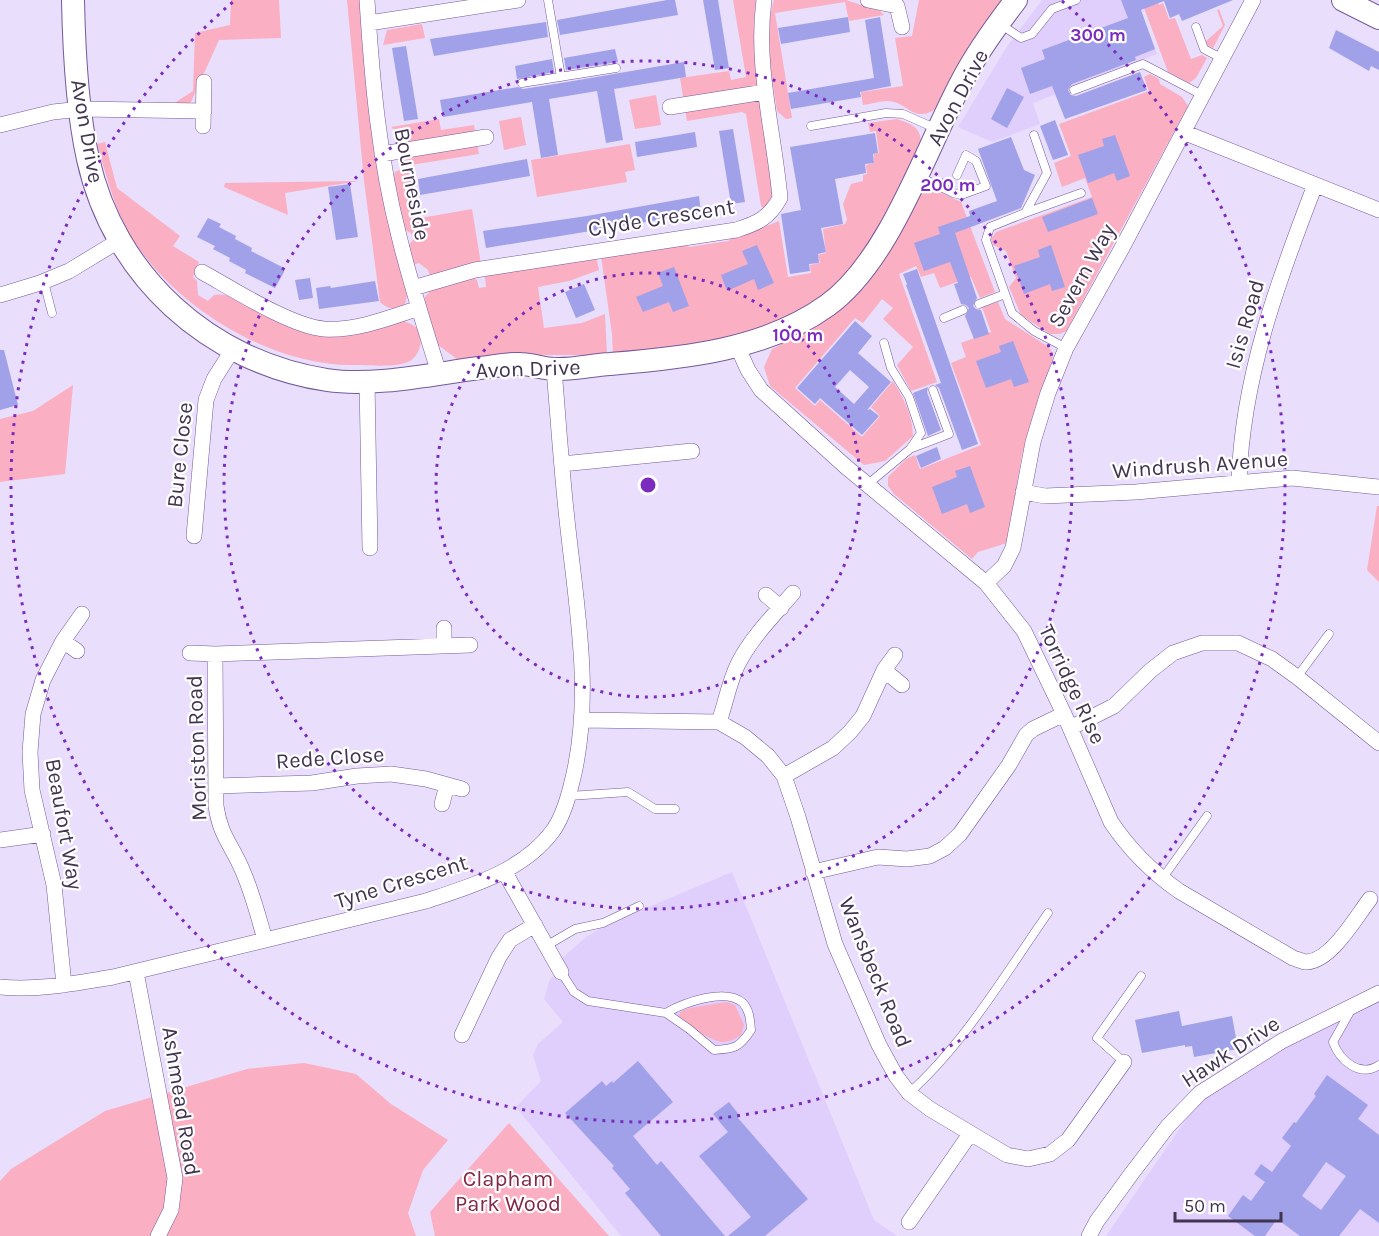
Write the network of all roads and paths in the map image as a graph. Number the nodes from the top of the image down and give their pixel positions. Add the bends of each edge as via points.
1 (73, 0) edge
2 (367, 0) edge
3 (518, 0) edge
4 (549, 0) edge
5 (764, 0) edge
6 (868, 0) edge
7 (1016, 0) edge
8 (1076, 0) edge
9 (1253, 0) edge
10 (1343, 0) edge
11 (1379, 18) edge
12 (369, 23) junction
13 (998, 23) junction
14 (902, 27) dead end
15 (1196, 27) dead end
16 (1221, 58) junction
17 (616, 68) dead end
18 (561, 77) junction
19 (204, 82) dead end
20 (522, 83) dead end
21 (1074, 90) dead end
22 (765, 92) junction
23 (1202, 95) junction
24 (670, 107) dead end
25 (81, 109) junction
26 (0, 125) edge
27 (811, 126) dead end
28 (938, 129) junction
29 (1183, 132) junction
30 (1034, 135) dead end
31 (486, 137) dead end
32 (382, 154) junction
33 (957, 175) dead end
34 (917, 176) junction
35 (1315, 185) junction
36 (1081, 193) dead end
37 (1379, 210) edge
38 (1025, 213) junction
39 (120, 240) junction
40 (202, 272) dead end
41 (44, 282) junction
42 (413, 288) junction
43 (1005, 294) junction
44 (0, 296) edge
45 (979, 304) dead end
46 (419, 308) junction
47 (963, 310) dead end
48 (52, 313) dead end
49 (944, 318) dead end
50 (884, 343) dead end
51 (737, 346) junction
52 (1066, 348) junction
53 (232, 349) junction
54 (554, 369) junction
55 (438, 373) junction
56 (367, 381) junction
57 (933, 390) dead end
58 (910, 448) junction
59 (692, 451) dead end
60 (561, 464) junction
61 (1239, 482) junction
62 (868, 484) junction
63 (1379, 487) edge
64 (1023, 492) junction
65 (194, 536) dead end
66 (370, 548) dead end
67 (986, 583) junction
68 (793, 593) dead end
69 (766, 595) dead end
70 (781, 608) junction
71 (82, 614) dead end
72 (444, 628) dead end
73 (1329, 634) dead end
74 (63, 641) junction
75 (444, 645) junction
76 (470, 645) dead end
77 (77, 651) dead end
78 (190, 653) dead end
79 (215, 654) junction
80 (895, 655) dead end
81 (884, 670) junction
82 (1297, 677) junction
83 (902, 685) dead end
84 (582, 720) junction
85 (1067, 721) junction
86 (719, 722) junction
87 (1379, 743) edge
88 (784, 776) junction
89 (216, 786) junction
90 (568, 796) junction
91 (442, 804) dead end
92 (675, 809) dead end
93 (1207, 816) dead end
94 (43, 834) junction
95 (0, 840) edge
96 (504, 871) junction
97 (813, 872) junction
98 (1162, 879) junction
99 (1370, 899) dead end
100 (639, 906) dead end
101 (1048, 913) dead end
102 (535, 925) junction
103 (265, 940) junction
104 (546, 946) junction
105 (136, 972) junction
106 (561, 972) joint
107 (1141, 976) dead end
108 (64, 985) junction
109 (0, 987) edge
110 (1379, 993) edge
111 (1355, 1005) junction
112 (666, 1013) junction
113 (462, 1035) dead end
114 (1124, 1062) joint
115 (1379, 1065) edge
116 (909, 1093) junction
117 (970, 1134) junction
118 (909, 1222) dead end
119 (158, 1236) edge
120 (1089, 1236) edge

1 - 25 street, Avon Drive
2 - 12 street, Bourneside
3 - 12 street
4 - 18 lane
5 - 22 street, Clyde Crescent
6 - 14 street via 901,4
7 - 13 street, Avon Drive
8 - 13 lane via 1052,9 1032,34 1021,38
9 - 16 street, Severn Way
10 - 11 street
12 - 32 street, Bourneside
13 - 28 street, Avon Drive
15 - 16 lane via 1204,49
16 - 23 street, Severn Way
17 - 18 lane
18 - 20 lane
19 - 25 street via 204,119
21 - 23 lane via 1143,64
22 - 24 street
22 - 42 street, Clyde Crescent via 780,198 773,211 757,223 736,230 475,270
23 - 29 street, Severn Way
25 - 26 street
25 - 39 street, Avon Drive via 88,159 101,201
27 - 28 lane via 886,113 903,114
28 - 34 street, Avon Drive
29 - 35 street
29 - 52 street, Severn Way
30 - 38 lane via 1047,173
31 - 32 street
32 - 42 street, Bourneside
33 - 34 lane via 966,155 976,160 986,186 962,195
34 - 51 street, Avon Drive via 858,278 805,321
35 - 37 street
35 - 61 street, Isis Road via 1261,339 1240,444
36 - 38 lane
38 - 43 lane via 990,228 986,240
39 - 41 street
39 - 53 street, Avon Drive via 156,292 213,340
40 - 46 street via 298,323 324,329 357,327
41 - 44 street
41 - 48 lane
42 - 46 street, Bourneside
43 - 45 lane
43 - 52 lane via 1011,313
46 - 55 street, Bourneside
47 - 49 lane
50 - 58 lane via 891,368 909,397 921,433
51 - 54 street, Avon Drive via 661,360
51 - 62 street, Torridge Rise via 761,390
52 - 64 street, Severn Way via 1048,393
53 - 56 street, Avon Drive via 275,367 328,380
53 - 65 street, Bure Close via 206,400
54 - 55 street, Avon Drive via 519,363
54 - 60 street, Tyne Crescent
55 - 56 street, Avon Drive
56 - 66 street
57 - 58 lane via 949,434
58 - 62 lane
59 - 60 street
60 - 84 street, Tyne Crescent via 581,659
61 - 63 street, Windrush Avenue via 1292,478
61 - 64 street, Windrush Avenue via 1136,492 1046,496
62 - 67 street, Torridge Rise
64 - 67 street, Severn Way via 1013,548 1004,566
67 - 85 street, Torridge Rise via 1024,631
68 - 70 street
69 - 70 street
70 - 86 street via 738,664
71 - 74 street, Beaufort Way
72 - 75 street
73 - 82 lane
74 - 77 street
74 - 94 street, Beaufort Way via 42,680 32,724 32,790
75 - 76 street, Moriston Road
75 - 79 street, Moriston Road
78 - 79 street, Moriston Road
79 - 89 street, Moriston Road
80 - 81 street
81 - 83 street
81 - 88 street via 863,716 850,732 833,748
82 - 85 street via 1272,659 1238,644 1202,643 1173,653 1114,706
82 - 87 street
84 - 86 street, Wansbeck Road
84 - 90 street, Tyne Crescent
85 - 97 street via 1033,729 1026,735 960,834 945,848 930,856 878,857
85 - 98 street, Torridge Rise via 1110,822
86 - 88 street, Wansbeck Road via 768,756
88 - 97 street, Wansbeck Road
89 - 91 street, Rede Close via 312,783 392,774 454,787
89 - 103 street, Moriston Road via 219,827 248,885
90 - 92 lane via 628,792 655,809
90 - 96 street, Tyne Crescent via 544,842
93 - 98 lane
94 - 95 street
94 - 108 street, Beaufort Way via 54,885
96 - 102 street
96 - 103 street, Tyne Crescent via 426,901
97 - 116 street, Wansbeck Road via 852,986 879,1045
98 - 99 street, Torridge Rise via 1293,958 1306,962 1334,947
100 - 104 lane via 603,923 575,929
101 - 116 lane via 952,1048
102 - 104 street
102 - 113 street via 510,940
103 - 105 street, Tyne Crescent
104 - 106 street
105 - 108 street, Tyne Crescent
105 - 119 street, Ashmead Road via 175,1178 171,1210
106 - 112 lane via 574,992 588,1001
107 - 114 lane via 1096,1038
108 - 109 street, Tyne Crescent
110 - 111 street, Hawk Drive
111 - 115 lane via 1333,1042 1337,1053 1362,1070
111 - 120 street, Hawk Drive via 1282,1041 1200,1093 1154,1144
112 - 112 lane via 714,1050 731,1049 743,1043 751,1030 750,1013 742,1002 729,997 680,1005
114 - 117 street, Wansbeck Road via 1068,1140 1050,1154 1028,1159 1007,1155
116 - 117 street, Wansbeck Road
117 - 118 street

